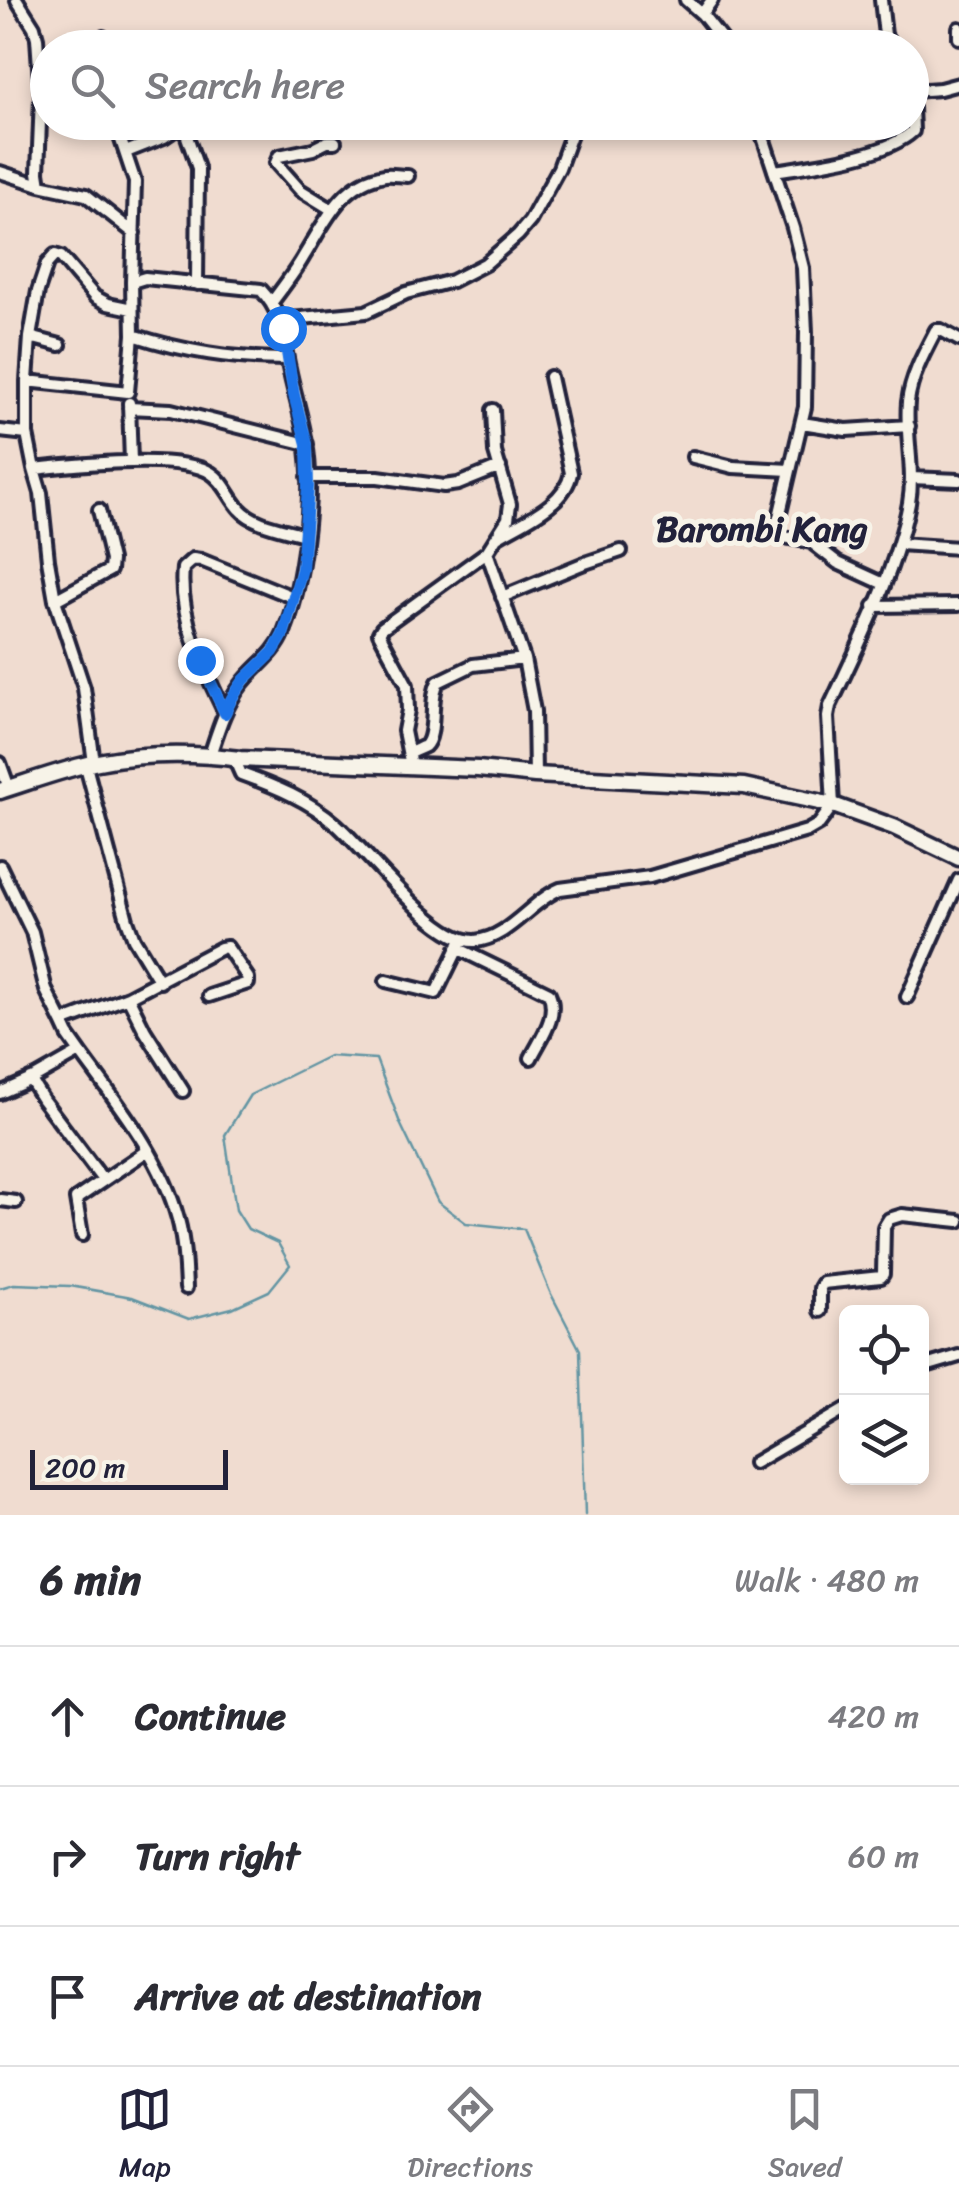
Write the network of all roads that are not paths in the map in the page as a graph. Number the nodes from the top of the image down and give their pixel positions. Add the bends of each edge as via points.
1 (16, 0) edge
2 (686, 0) edge
3 (712, 0) edge
4 (881, 0) edge
5 (702, 14) junction
6 (959, 28) edge
7 (35, 30) edge
8 (714, 30) edge
9 (884, 30) edge
10 (959, 38) edge
11 (959, 84) edge
12 (929, 90) edge
13 (39, 140) edge
14 (122, 140) edge
15 (156, 140) edge
16 (189, 140) edge
17 (569, 140) edge
18 (764, 140) edge
19 (897, 140) edge
20 (334, 142) dead end
21 (126, 152) junction
22 (774, 171) junction
23 (0, 172) edge
24 (408, 176) dead end
25 (40, 185) junction
26 (331, 209) junction
27 (134, 233) junction
28 (132, 282) junction
29 (197, 284) junction
30 (272, 302) junction
31 (132, 309) junction
32 (280, 320) junction
33 (133, 336) junction
34 (30, 337) junction
35 (959, 340) edge
36 (60, 345) dead end
37 (287, 359) junction
38 (550, 377) dead end
39 (27, 381) junction
40 (128, 392) junction
41 (129, 408) junction
42 (493, 410) dead end
43 (802, 423) junction
44 (909, 426) junction
45 (0, 432) edge
46 (27, 434) junction
47 (307, 444) junction
48 (692, 458) dead end
49 (131, 462) junction
50 (500, 467) junction
51 (34, 469) junction
52 (790, 470) junction
53 (308, 478) junction
54 (911, 478) junction
55 (959, 480) edge
56 (100, 510) dead end
57 (304, 535) junction
58 (496, 537) junction
59 (899, 544) junction
60 (959, 548) edge
61 (487, 552) junction
62 (621, 552) dead end
63 (884, 584) junction
64 (295, 598) junction
65 (502, 598) junction
66 (55, 600) junction
67 (874, 606) junction
68 (959, 606) edge
69 (524, 660) junction
70 (225, 713) junction
71 (210, 755) junction
72 (240, 759) junction
73 (410, 760) junction
74 (0, 764) edge
75 (90, 764) junction
76 (535, 775) junction
77 (4, 790) edge
78 (833, 805) junction
79 (959, 858) edge
80 (0, 866) edge
81 (959, 880) edge
82 (460, 944) junction
83 (386, 981) dead end
84 (160, 982) junction
85 (209, 996) dead end
86 (128, 997) junction
87 (906, 997) dead end
88 (62, 1022) junction
89 (80, 1052) junction
90 (531, 1058) dead end
91 (30, 1079) junction
92 (183, 1091) dead end
93 (0, 1093) edge
94 (148, 1150) junction
95 (103, 1180) junction
96 (0, 1200) edge
97 (16, 1202) dead end
98 (959, 1221) edge
99 (82, 1235) dead end
100 (186, 1288) dead end
101 (820, 1311) dead end
102 (959, 1356) edge
103 (929, 1366) edge
104 (839, 1413) edge
105 (754, 1463) dead end

1 - 7 street
2 - 5 street
3 - 5 street
4 - 9 street
5 - 8 street
6 - 10 street
11 - 12 street
13 - 25 street
14 - 21 street
15 - 21 street
16 - 29 street via 198,168
17 - 32 street via 530,221 485,264 366,312
18 - 22 street
19 - 22 street via 846,160
20 - 26 street via 276,162 300,190
21 - 27 street via 135,182
22 - 43 street via 803,268
23 - 25 street
24 - 26 street via 364,182
25 - 27 street via 86,195
26 - 30 street
27 - 28 street
28 - 29 street
28 - 31 street
29 - 30 street via 261,290
30 - 32 street
31 - 33 street
31 - 34 street via 96,296 55,256 38,291
32 - 37 street
33 - 37 street via 241,359
33 - 40 street
34 - 36 street
34 - 39 street
35 - 44 street via 936,330 913,376
37 - 47 street
38 - 58 street via 569,484 553,502
39 - 40 street
39 - 46 street
40 - 41 street
41 - 47 street via 170,410
41 - 49 street
42 - 50 street
43 - 44 street via 846,430
43 - 52 street
44 - 54 street
45 - 46 street
46 - 51 street
47 - 53 street
48 - 52 street
49 - 51 street
49 - 57 street via 210,472 250,517
50 - 53 street via 444,486 378,477
50 - 58 street via 510,504
51 - 66 street
52 - 63 street via 778,534 810,542
53 - 57 street
54 - 55 street
54 - 59 street
56 - 66 street via 110,570
57 - 64 street
58 - 61 street
59 - 60 street
59 - 63 street
61 - 65 street
61 - 73 street via 380,633 406,686
62 - 65 street
63 - 67 street
64 - 70 street via 273,652 244,680
64 - 70 street via 201,560 184,568 189,627
65 - 69 street
66 - 75 street via 84,688
67 - 68 street
67 - 78 street via 830,706
69 - 73 street via 473,666 438,682 429,740
69 - 76 street via 534,711
70 - 71 street
71 - 72 highway
71 - 75 highway
72 - 73 highway
72 - 82 street via 240,774 292,795 336,824
73 - 76 highway
74 - 77 street
75 - 77 highway
75 - 84 street via 134,939
76 - 78 highway via 744,786
78 - 79 highway
78 - 82 street via 807,831 650,877 560,889 493,937
80 - 88 street via 32,932 46,990
81 - 87 street
82 - 83 street via 436,993
82 - 90 street via 549,993 553,1014
84 - 85 street via 227,947 248,983
84 - 86 street
86 - 88 street
86 - 92 street
88 - 89 street
89 - 91 street
89 - 94 street
91 - 93 street
91 - 95 street
94 - 95 street
94 - 100 street via 178,1218
95 - 99 street via 76,1199
96 - 97 street
98 - 101 street via 889,1218 881,1277 823,1283
102 - 103 street
104 - 105 street

